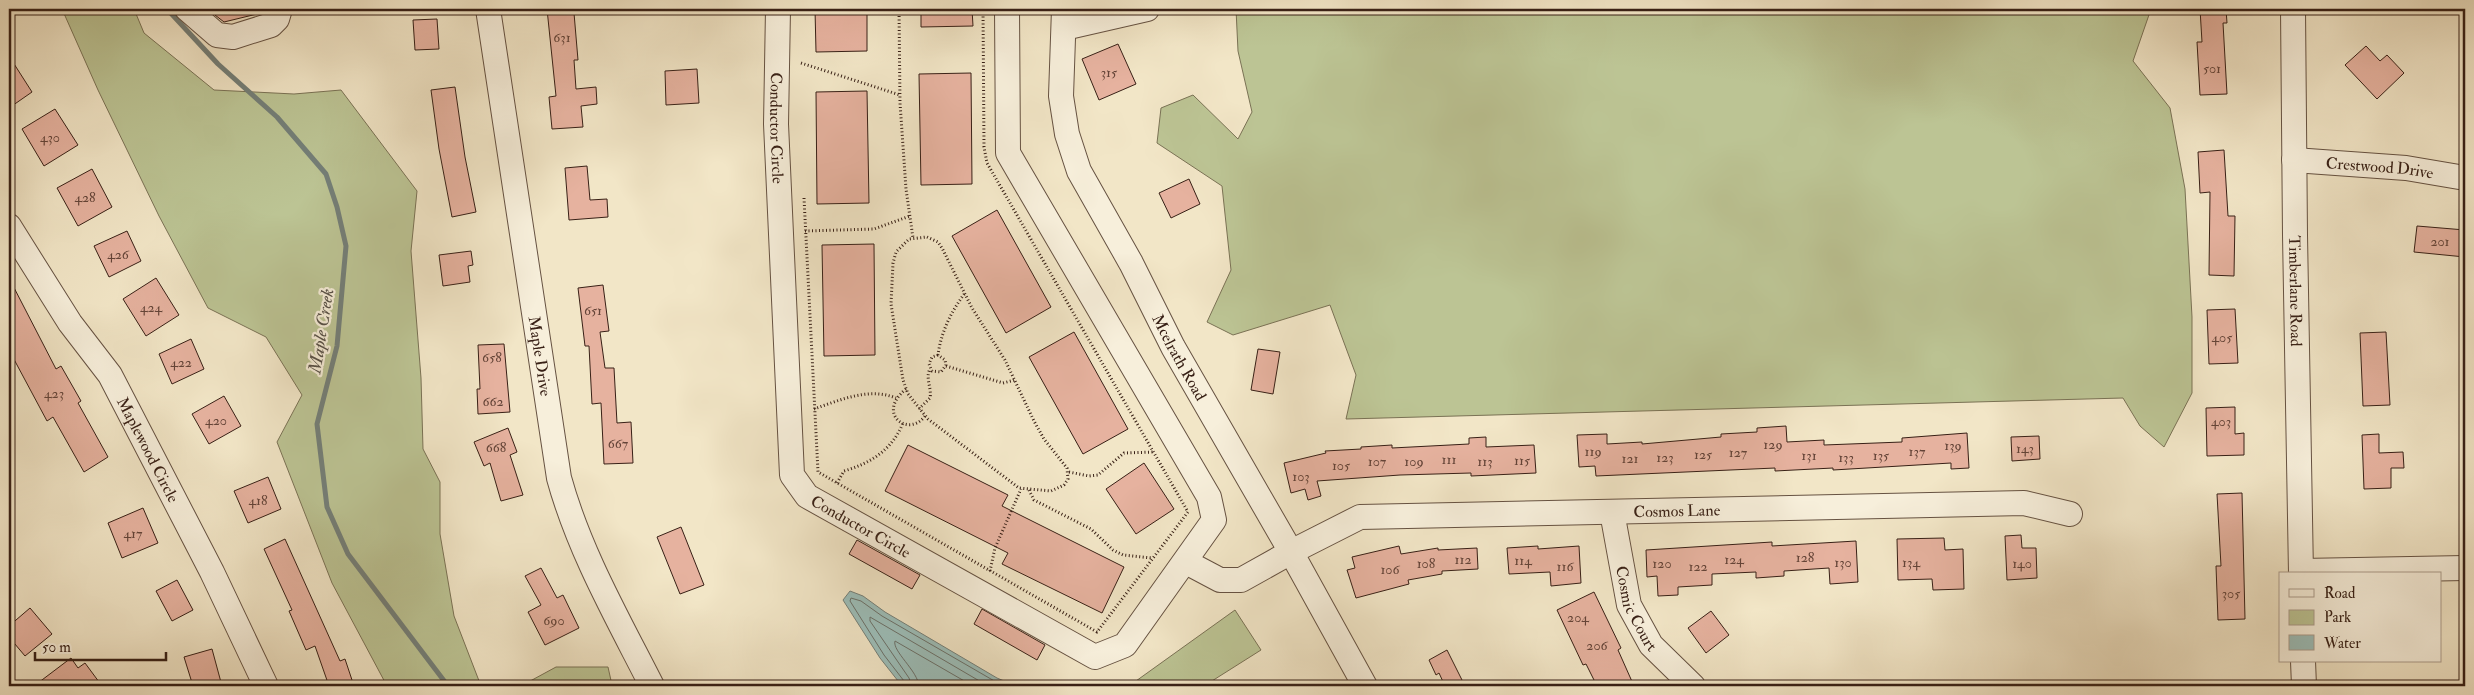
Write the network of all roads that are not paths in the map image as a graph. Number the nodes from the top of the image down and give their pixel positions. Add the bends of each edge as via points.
1 (187, 9) edge
2 (280, 9) edge
3 (488, 9) edge
4 (778, 9) edge
5 (1008, 9) edge
6 (1147, 9) edge
7 (2293, 9) edge
8 (1064, 18) edge
9 (2294, 160) junction
10 (2465, 178) edge
11 (9, 226) edge
12 (1612, 512) junction
13 (2070, 514) dead end
14 (1291, 552) junction
15 (1186, 562) junction
16 (2465, 568) edge
17 (2301, 572) edge
18 (2303, 662) edge
19 (266, 686) edge
20 (652, 686) edge
21 (1365, 686) edge
22 (1693, 686) edge
23 (2304, 686) edge

1 - 2 street via 216,35 233,37 271,25
3 - 20 street, Maple Drive via 559,478 578,536
4 - 15 street, Conductor Circle via 776,124 792,476 807,496 1095,657 1125,645
5 - 15 street, Conductor Circle via 1008,153 1209,497 1214,520
6 - 8 street
7 - 9 street, Timberlane Road
8 - 14 street, Mcelrath Road via 1061,96 1067,134 1079,171 1173,346
9 - 10 street, Crestwood Drive via 2396,168
9 - 17 street, Timberlane Road
11 - 19 street, Maplewood Circle via 70,323 110,375 204,555
12 - 13 street, Cosmos Lane via 2024,503
12 - 14 street, Cosmos Lane via 1360,518
12 - 22 street, Cosmic Court via 1629,605 1651,645
14 - 15 street via 1241,580 1220,580
14 - 21 street, Mcelrath Road
16 - 17 street
18 - 23 street

